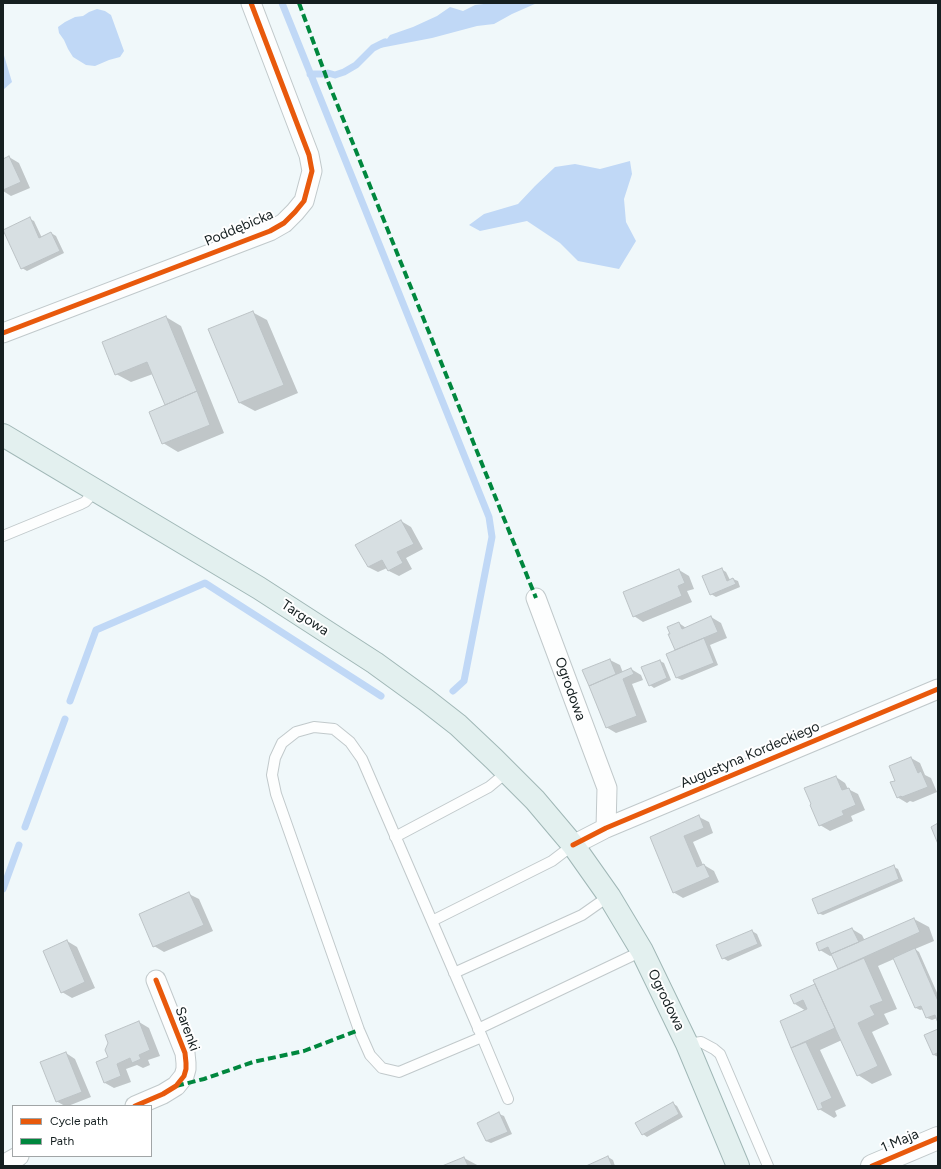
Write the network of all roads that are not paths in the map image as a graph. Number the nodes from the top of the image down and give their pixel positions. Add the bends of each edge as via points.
1 (251, 3) edge
2 (3, 333) edge
3 (3, 435) edge
4 (96, 490) junction
5 (3, 536) edge
6 (536, 598) dead end
7 (938, 689) edge
8 (507, 772) junction
9 (606, 828) junction
10 (395, 837) junction
11 (573, 845) junction
12 (609, 896) junction
13 (432, 921) junction
14 (642, 952) junction
15 (454, 973) junction
16 (156, 980) dead end
17 (480, 1033) junction
18 (687, 1044) junction
19 (508, 1099) dead end
20 (136, 1105) edge
21 (938, 1138) edge
22 (17, 1157) edge
23 (3, 1165) edge
24 (738, 1166) edge
25 (768, 1166) edge
26 (872, 1166) edge

1 - 2 street, Poddębicka via 309,155 312,171 304,201 284,223 270,231
3 - 4 main road, Targowa
4 - 5 lane via 81,504
4 - 8 main road, Targowa via 259,588 376,663 458,725
6 - 9 street, Ogrodowa via 607,788
7 - 9 street, Augustyna Kordeckiego
8 - 10 lane via 489,787
8 - 11 main road, Targowa
9 - 11 street, Augustyna Kordeckiego
10 - 13 lane
10 - 17 lane via 362,759 350,742 334,729 314,727 296,732 282,743 275,758 272,775 276,794 370,1055 382,1068 399,1072
11 - 12 main road, Ogrodowa
11 - 13 lane via 552,861
12 - 14 main road, Ogrodowa
12 - 15 lane via 582,915
13 - 15 lane
14 - 17 lane
14 - 18 main road, Ogrodowa
15 - 17 lane
16 - 20 street, Sarenki via 185,1053 186,1069 176,1086
17 - 19 lane
18 - 24 main road, Ogrodowa
18 - 25 lane via 701,1042 720,1054
21 - 26 street, 1 Maja
22 - 23 street

